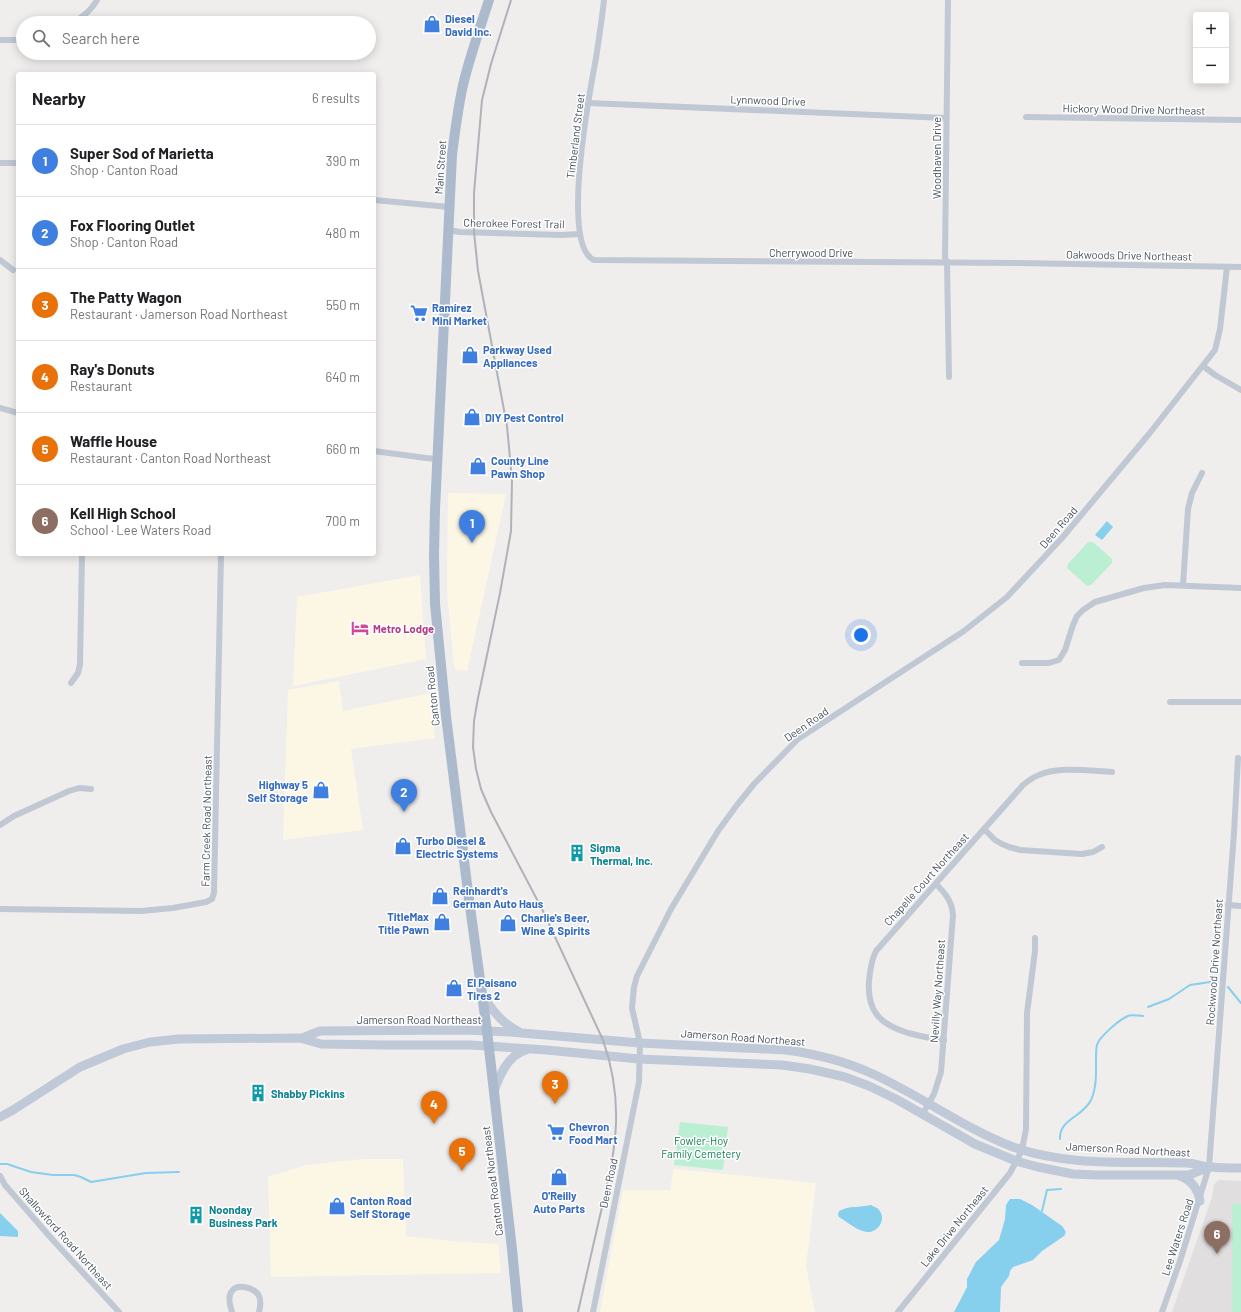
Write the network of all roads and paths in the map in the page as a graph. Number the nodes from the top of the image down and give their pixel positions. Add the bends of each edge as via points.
1 (97, 0) edge
2 (489, 0) edge
3 (604, 0) edge
4 (948, 0) edge
5 (84, 16) edge
6 (0, 40) edge
7 (16, 40) edge
8 (588, 103) junction
9 (1026, 117) dead end
10 (946, 118) junction
11 (1241, 120) edge
12 (0, 163) edge
13 (16, 163) edge
14 (376, 200) edge
15 (449, 207) junction
16 (448, 230) junction
17 (580, 234) junction
18 (0, 260) edge
19 (605, 260) joint
20 (947, 262) junction
21 (1018, 263) joint
22 (1227, 267) junction
23 (1241, 267) edge
24 (13, 270) dead end
25 (443, 341) joint
26 (1203, 366) junction
27 (949, 377) dead end
28 (1241, 390) edge
29 (0, 408) edge
30 (16, 412) edge
31 (376, 452) edge
32 (438, 459) junction
33 (1202, 473) dead end
34 (82, 556) edge
35 (221, 556) edge
36 (1183, 585) junction
37 (1241, 588) edge
38 (1022, 662) dead end
39 (71, 683) dead end
40 (1170, 702) dead end
41 (1241, 702) edge
42 (1238, 758) dead end
43 (1112, 772) dead end
44 (91, 789) dead end
45 (0, 825) edge
46 (984, 830) junction
47 (1102, 847) dead end
48 (936, 884) junction
49 (1228, 905) junction
50 (1241, 906) edge
51 (0, 910) edge
52 (1035, 938) dead end
53 (482, 994) junction
54 (487, 1031) junction
55 (522, 1033) junction
56 (302, 1038) junction
57 (944, 1040) junction
58 (640, 1043) junction
59 (489, 1047) junction
60 (527, 1049) junction
61 (639, 1059) junction
62 (494, 1092) junction
63 (929, 1103) junction
64 (922, 1115) junction
65 (0, 1117) edge
66 (1022, 1150) junction
67 (1016, 1161) junction
68 (1209, 1167) junction
69 (1241, 1168) edge
70 (1177, 1175) junction
71 (0, 1176) edge
72 (1200, 1201) junction
73 (119, 1312) edge
74 (232, 1312) edge
75 (259, 1312) edge
76 (518, 1312) edge
77 (593, 1312) edge
78 (898, 1312) edge
79 (1162, 1312) edge

1 - 5 street
2 - 15 main road, Main Street via 472,54 458,113
3 - 8 street, Timberland Street
4 - 10 street, Woodhaven Drive
6 - 7 street
8 - 10 street, Lynnwood Drive
8 - 17 street, Timberland Street via 578,191
9 - 11 street, Hickory Wood Drive Northeast
10 - 20 street, Woodhaven Drive
12 - 13 street
14 - 15 street
15 - 16 main road, Main Street
16 - 17 street, Cherokee Forest Trail
16 - 25 main road, Main Street
17 - 19 street, Timberland Street via 590,258
18 - 24 street
19 - 20 street, Cherrywood Drive
20 - 21 street, Cherrywood Drive
20 - 27 street, Woodhaven Drive
21 - 22 street, Oakwoods Drive Northeast
22 - 23 street, Oakwoods Drive Northeast
22 - 26 street, Deen Road via 1217,345
25 - 32 main road, Canton Road
26 - 28 street
26 - 58 street, Deen Road via 1062,538 1008,596 964,632 798,740 754,784 718,831 671,909 637,976 632,1008
29 - 30 street
31 - 32 street
32 - 53 main road, Canton Road via 434,554 436,612 454,783
33 - 36 street via 1192,493 1188,509
34 - 39 street via 80,664 78,673
35 - 51 street, Farm Creek Road Northeast via 212,899 172,908 142,911
36 - 37 street
36 - 38 street via 1144,588 1095,602 1077,616 1059,660 1048,663
40 - 41 street
42 - 49 street, Rockwood Drive Northeast
43 - 46 street, Chapelle Court Northeast via 1060,770 1039,775 1023,786
44 - 45 street via 79,788 68,791
46 - 47 street via 1009,848 1020,850 1082,854
46 - 48 street, Chapelle Court Northeast
48 - 57 street, Nevilly Way Northeast via 951,903 953,915
48 - 57 street, Chapelle Court Northeast via 876,951 870,968 869,991 872,1008 888,1025 915,1035
49 - 50 street
49 - 68 street, Rockwood Drive Northeast
52 - 66 street, Lake Drive Northeast via 1027,1013 1026,1129
53 - 54 main road, Canton Road
53 - 55 street via 498,1017
54 - 55 street, Jamerson Road Northeast
54 - 56 street, Jamerson Road Northeast via 320,1031
54 - 59 main road, Canton Road
55 - 58 street, Jamerson Road Northeast
56 - 59 street, Jamerson Road Northeast via 322,1044
56 - 65 street, Jamerson Road Northeast via 178,1039 150,1042 123,1049 80,1067
57 - 63 street, Nevilly Way Northeast via 941,1072
58 - 61 street, Deen Road
58 - 63 street, Jamerson Road Northeast via 786,1050 813,1054 867,1071
59 - 60 street, Jamerson Road Northeast
59 - 62 main road, Canton Road Northeast
60 - 61 street, Jamerson Road Northeast
60 - 62 street via 516,1055 506,1066
61 - 64 street, Jamerson Road Northeast via 810,1069 845,1077 869,1086
61 - 77 street, Deen Road via 639,1082
62 - 76 main road, Canton Road Northeast
63 - 64 street, Nevilly Way Northeast
63 - 66 street, Jamerson Road Northeast via 993,1138
64 - 67 street, Jamerson Road Northeast via 975,1144
66 - 67 street, Lake Drive Northeast
66 - 68 street, Jamerson Road Northeast via 1075,1160 1189,1163
67 - 70 street, Jamerson Road Northeast via 1073,1174
67 - 78 street, Lake Drive Northeast via 990,1199
68 - 69 street, Jamerson Road Northeast
68 - 70 street, Jamerson Road Northeast via 1189,1175
68 - 72 street, Lee Waters Road
70 - 72 street via 1186,1178 1193,1185
71 - 73 street, Shallowford Road Northeast via 51,1238
72 - 79 street, Lee Waters Road
74 - 75 street via 229,1297 232,1291 236,1288 245,1288 252,1289 259,1296

